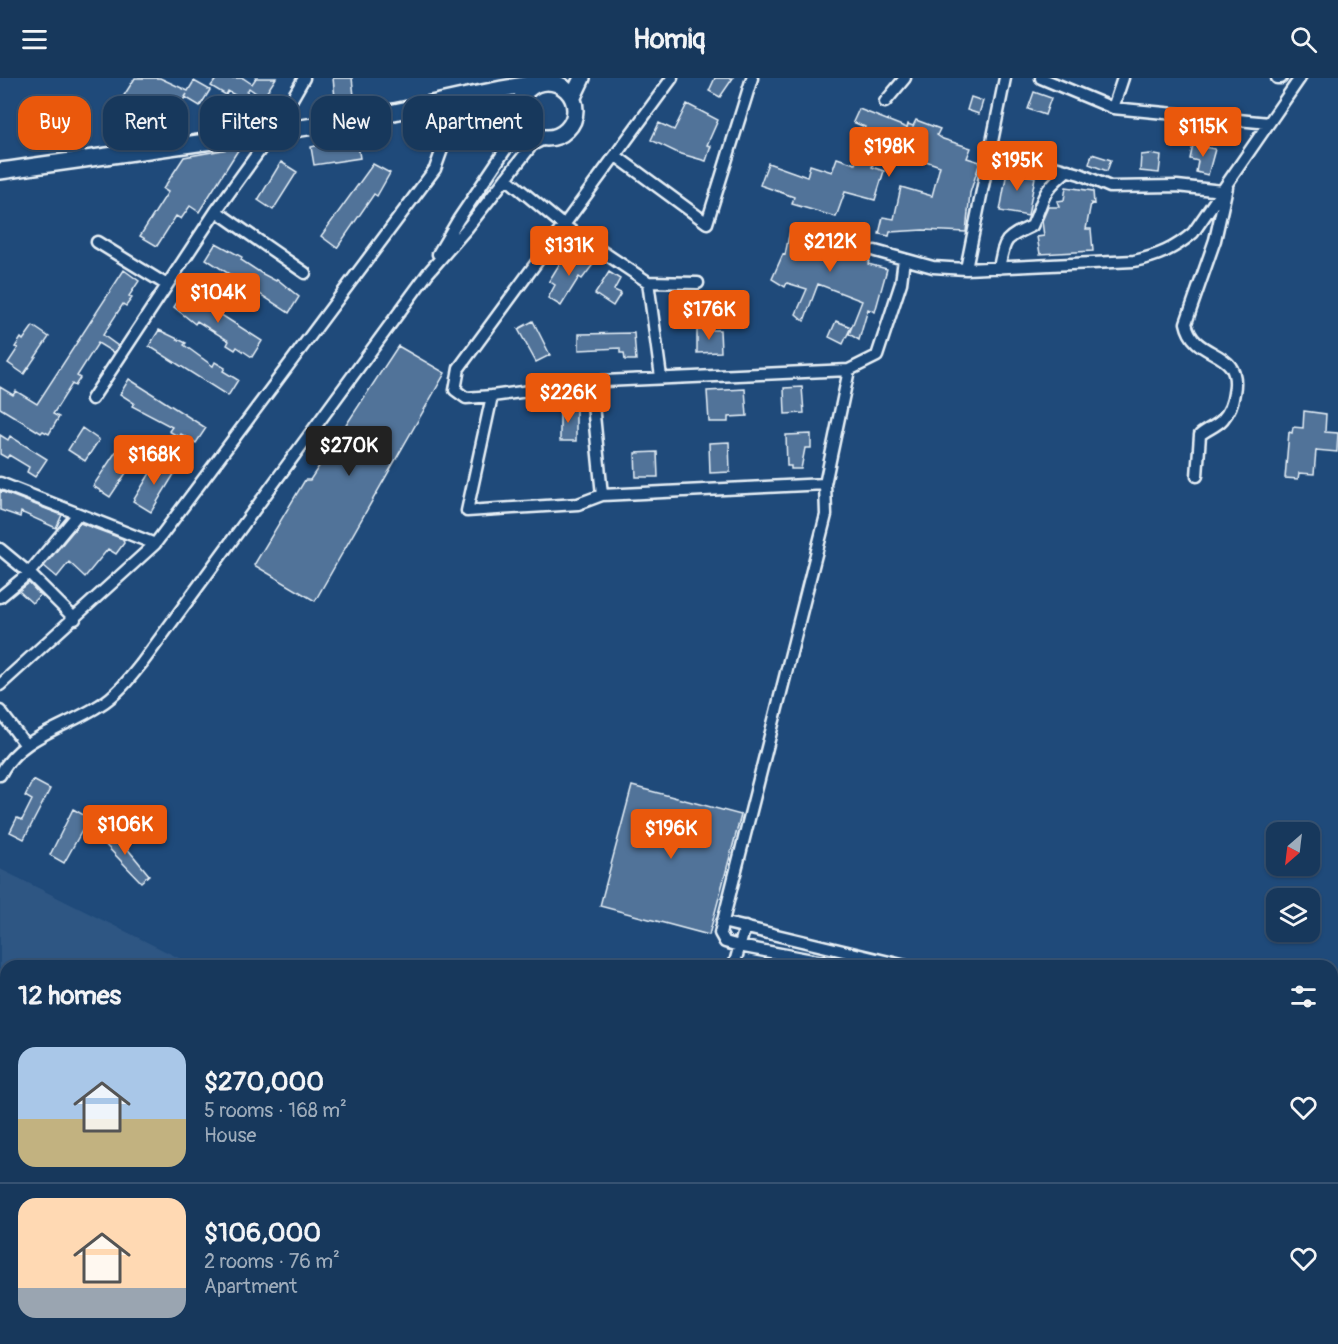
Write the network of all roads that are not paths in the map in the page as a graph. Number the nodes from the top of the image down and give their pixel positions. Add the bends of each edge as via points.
1 (304, 78) edge
2 (582, 78) edge
3 (672, 78) edge
4 (752, 78) edge
5 (905, 78) edge
6 (1005, 78) edge
7 (1041, 78) edge
8 (1123, 78) edge
9 (1300, 78) edge
10 (547, 81) edge
11 (294, 96) edge
12 (466, 96) edge
13 (523, 96) edge
14 (573, 97) junction
15 (885, 102) dead end
16 (1113, 108) junction
17 (403, 109) edge
18 (1269, 123) junction
19 (299, 127) edge
20 (543, 137) edge
21 (546, 138) junction
22 (200, 142) edge
23 (989, 149) junction
24 (260, 150) edge
25 (442, 150) edge
26 (505, 150) edge
27 (616, 156) junction
28 (1068, 170) junction
29 (0, 171) edge
30 (506, 178) junction
31 (1225, 188) junction
32 (216, 211) junction
33 (564, 226) junction
34 (97, 242) dead end
35 (875, 251) dead end
36 (904, 259) junction
37 (999, 268) junction
38 (966, 269) junction
39 (305, 273) dead end
40 (428, 273) junction
41 (648, 282) junction
42 (698, 283) dead end
43 (167, 285) junction
44 (849, 370) junction
45 (662, 377) junction
46 (604, 381) junction
47 (492, 396) junction
48 (92, 399) dead end
49 (1197, 476) dead end
50 (0, 483) edge
51 (825, 484) junction
52 (602, 495) junction
53 (78, 514) junction
54 (155, 544) junction
55 (0, 549) edge
56 (29, 573) junction
57 (0, 597) edge
58 (75, 619) junction
59 (0, 686) edge
60 (0, 711) edge
61 (25, 744) junction
62 (2, 768) edge
63 (722, 922) junction
64 (745, 927) junction
65 (739, 946) junction
66 (736, 960) edge
67 (812, 960) edge
68 (873, 960) edge

1 - 11 street
2 - 14 main road
3 - 27 street
4 - 27 street via 707,223
5 - 15 street
6 - 23 street
7 - 16 street
8 - 16 street
9 - 18 street
10 - 12 main road
10 - 13 main road
10 - 14 main road via 559,84
14 - 21 main road via 575,117 571,126 558,137
16 - 18 street
17 - 19 main road
18 - 31 street
20 - 21 main road
21 - 30 street via 532,145
22 - 29 main road
23 - 28 street
23 - 38 street
24 - 32 street
25 - 54 street via 435,169
26 - 40 street
27 - 33 street
28 - 31 street via 1110,187
28 - 37 street via 1043,195 1032,226 1003,242
30 - 33 street
30 - 40 street
31 - 37 street via 1193,233 1156,257
31 - 49 street via 1221,217 1186,323 1196,343 1230,363 1236,384 1224,418 1200,435
32 - 39 street
32 - 43 street
33 - 41 street
33 - 47 street via 459,368 455,390 466,398
34 - 43 street
35 - 36 street
36 - 38 street via 933,267
36 - 44 street via 901,283 877,356
37 - 38 street
40 - 61 street via 142,663 103,704
41 - 42 street
41 - 45 street
43 - 48 street
44 - 45 street
44 - 51 street
45 - 46 street
46 - 47 street
46 - 52 street via 592,395
47 - 52 street via 466,511 578,504
50 - 53 street
51 - 52 street
51 - 63 street via 826,515
53 - 54 street
53 - 56 street
54 - 58 street
55 - 56 street
56 - 57 street
56 - 58 street
58 - 59 street
60 - 61 street
61 - 62 street
63 - 64 street
63 - 65 street via 722,938
64 - 65 street
64 - 68 street
65 - 66 street
65 - 67 street

